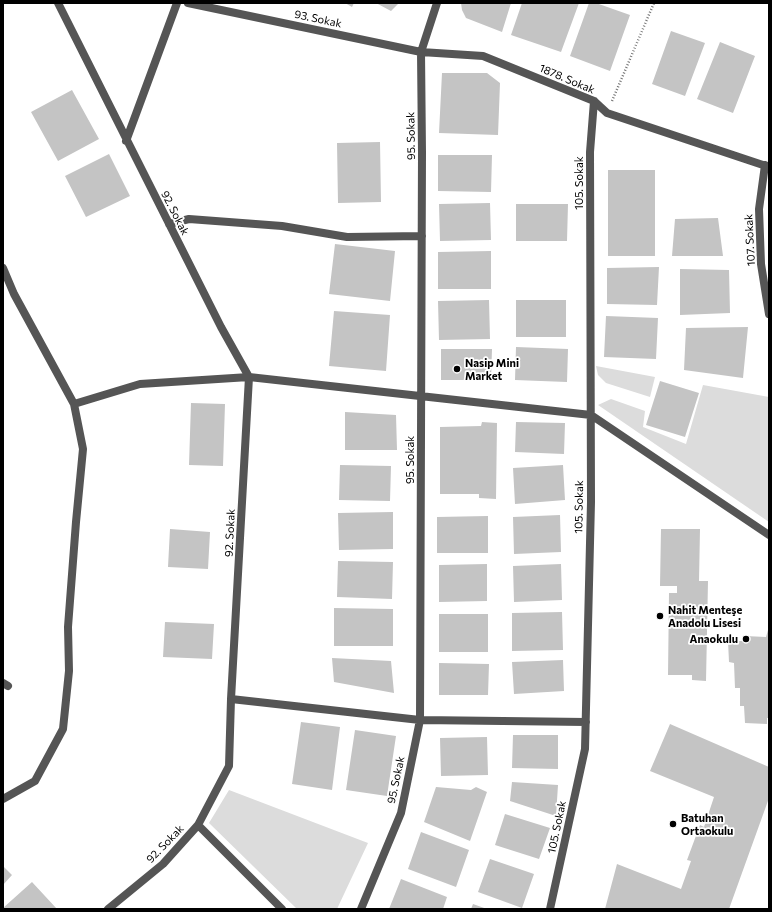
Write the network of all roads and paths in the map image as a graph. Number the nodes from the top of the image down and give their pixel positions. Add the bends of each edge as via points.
1 (58, 3) edge
2 (177, 3) edge
3 (188, 3) edge
4 (437, 3) edge
5 (654, 3) edge
6 (421, 52) junction
7 (594, 101) junction
8 (607, 112) junction
9 (126, 141) junction
10 (767, 166) edge
11 (169, 224) junction
12 (422, 236) junction
13 (3, 268) edge
14 (3, 285) edge
15 (14, 294) junction
16 (769, 314) edge
17 (249, 377) junction
18 (421, 397) junction
19 (74, 404) junction
20 (591, 415) junction
21 (769, 535) edge
22 (231, 699) junction
23 (420, 720) junction
24 (586, 722) junction
25 (3, 799) edge
26 (198, 826) junction
27 (108, 909) edge
28 (282, 909) edge
29 (360, 909) edge
30 (550, 909) edge

1 - 9 street, 92. Sokak
2 - 9 street
3 - 6 street, 93. Sokak
4 - 6 street, 95. Sokak
5 - 8 path
6 - 7 street, 1878. Sokak via 483,56
6 - 12 street, 95. Sokak
7 - 8 street, 1878. Sokak
7 - 20 street, 105. Sokak via 590,152
8 - 10 street, 1878. Sokak
9 - 11 street, 92. Sokak
10 - 16 street, 107. Sokak via 759,209 761,264
11 - 12 street via 189,219 282,226 347,237
11 - 17 street, 92. Sokak
12 - 18 street, 95. Sokak
13 - 15 street
14 - 15 street
15 - 19 street
17 - 18 street
17 - 19 street via 140,384
17 - 22 street, 92. Sokak
18 - 20 street
18 - 23 street, 95. Sokak
19 - 25 street via 83,449 68,627 69,671 63,729 35,781
20 - 21 street
20 - 24 street, 105. Sokak
22 - 23 street
22 - 26 street, 92. Sokak via 229,766
23 - 24 street
23 - 29 street, 95. Sokak via 401,813
24 - 30 street, 105. Sokak via 585,749
26 - 27 street, 92. Sokak via 163,864
26 - 28 street

